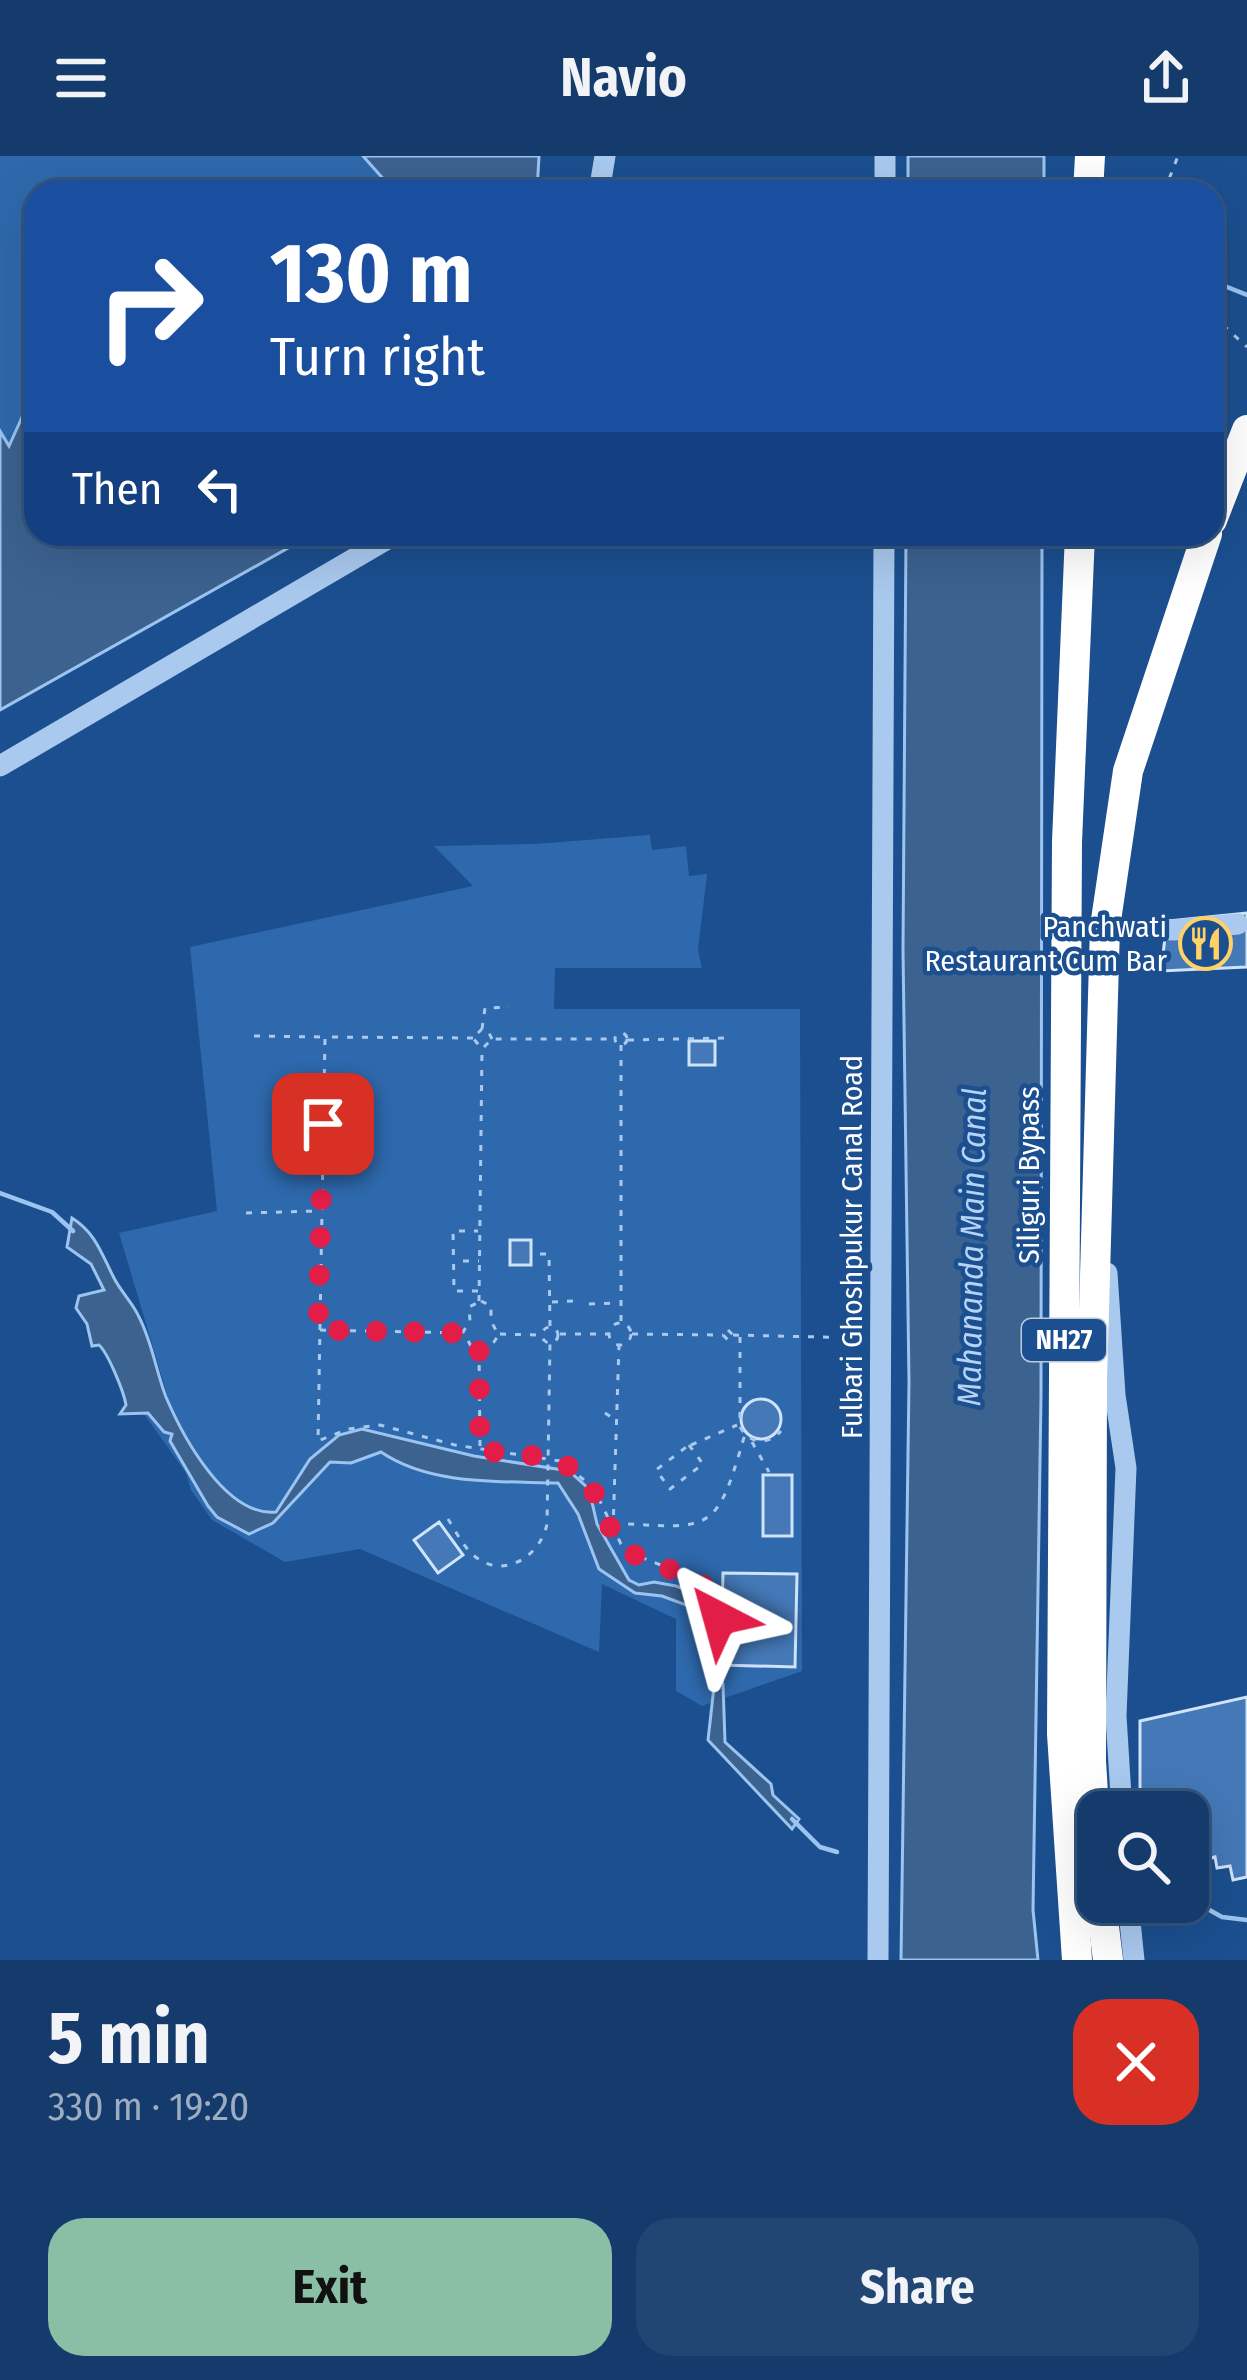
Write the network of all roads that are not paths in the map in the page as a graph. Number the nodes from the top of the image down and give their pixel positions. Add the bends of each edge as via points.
1 (1247, 430) edge
2 (1224, 489) edge
3 (376, 546) edge
4 (884, 546) edge
5 (1079, 546) edge
6 (1203, 546) edge
7 (0, 766) edge
8 (1238, 924) dead end
9 (1105, 927) junction
10 (1098, 1213) junction
11 (1087, 1791) edge
12 (1121, 1791) edge
13 (1077, 1811) edge
14 (1080, 1923) edge
15 (1104, 1923) edge
16 (1130, 1923) edge
17 (878, 1960) edge
18 (1077, 1960) edge
19 (1108, 1960) edge
20 (1134, 1960) edge

1 - 2 highway
3 - 7 street
4 - 17 street, Fulbari Ghoshpukur Canal Road
5 - 13 highway, Siliguri Bypass / NH27 via 1066,863 1062,1734
6 - 9 highway, NH27 via 1128,771
8 - 9 street
9 - 10 highway, NH27
10 - 11 highway, NH27
10 - 12 street via 1126,1468
14 - 18 highway, Siliguri Bypass / NH27
15 - 19 highway
16 - 20 street

